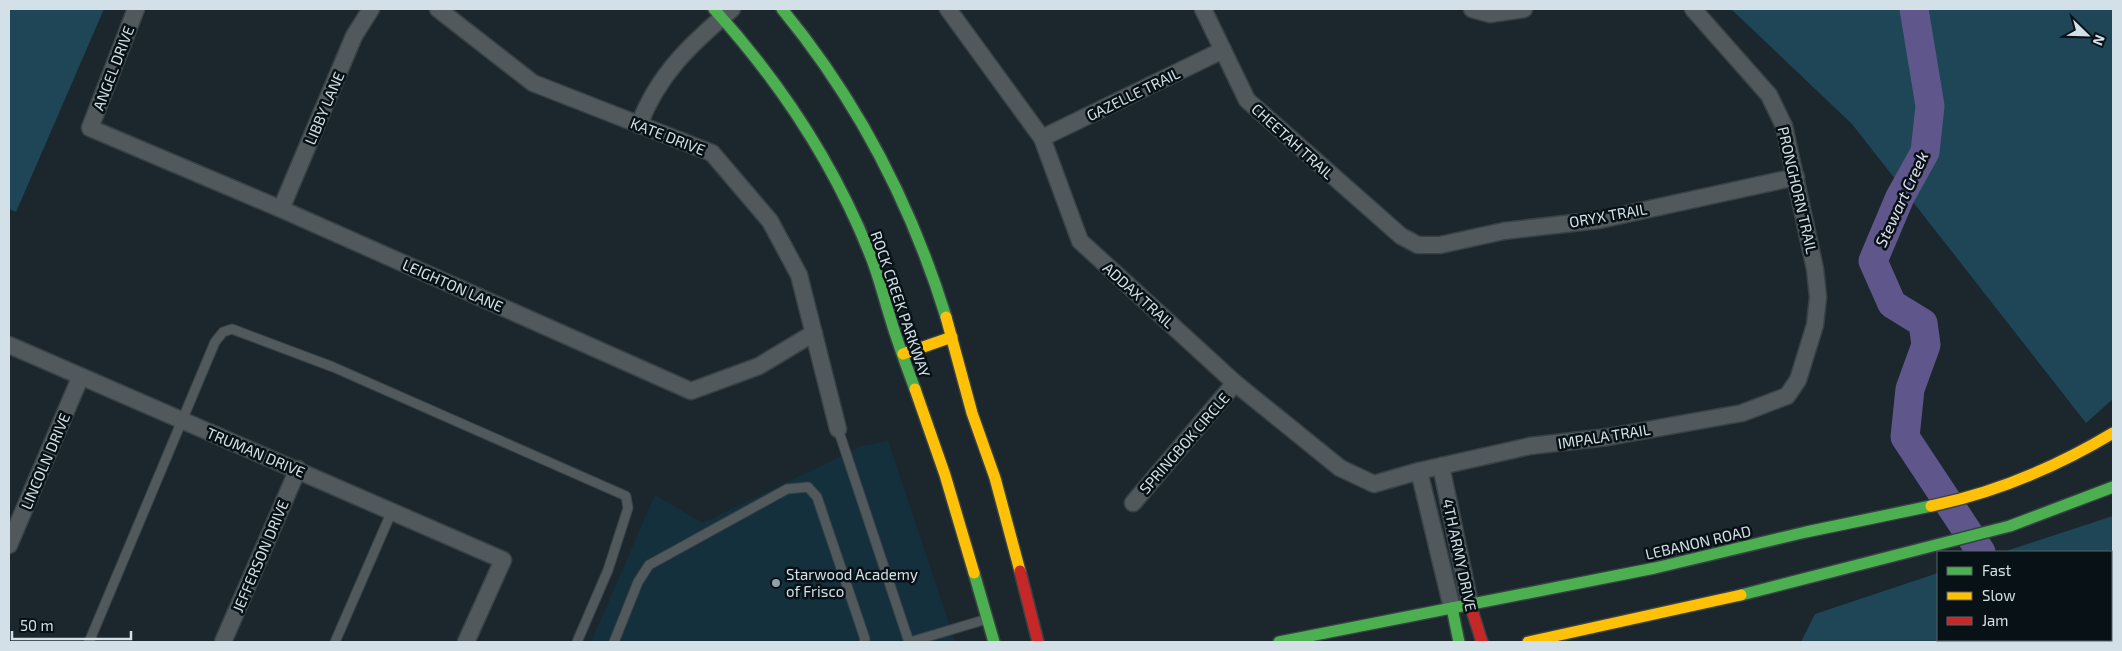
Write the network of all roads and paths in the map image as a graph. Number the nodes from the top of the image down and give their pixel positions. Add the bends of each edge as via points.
1 (136, 9) edge
2 (371, 9) edge
3 (438, 9) edge
4 (782, 9) edge
5 (948, 9) edge
6 (1203, 9) edge
7 (1524, 9) edge
8 (1693, 9) edge
9 (1474, 10) edge
10 (723, 12) edge
11 (1224, 50) junction
12 (639, 125) junction
13 (90, 128) joint
14 (1042, 138) junction
15 (1796, 177) junction
16 (281, 209) junction
17 (1418, 245) joint
18 (814, 333) junction
19 (952, 337) junction
20 (9, 345) edge
21 (902, 354) junction
22 (80, 378) junction
23 (1236, 383) junction
24 (1788, 396) joint
25 (182, 421) junction
26 (838, 429) joint
27 (2113, 433) edge
28 (1441, 466) junction
29 (298, 469) junction
30 (1419, 472) junction
31 (2113, 487) edge
32 (1133, 503) dead end
33 (392, 511) junction
34 (9, 545) edge
35 (1470, 604) junction
36 (1452, 608) junction
37 (987, 619) junction
38 (89, 642) edge
39 (223, 642) edge
40 (335, 642) edge
41 (466, 642) edge
42 (576, 642) edge
43 (614, 642) edge
44 (864, 642) edge
45 (909, 642) edge
46 (994, 642) edge
47 (1038, 642) edge
48 (1279, 642) edge
49 (1459, 642) edge
50 (1482, 642) edge
51 (1528, 642) edge

1 - 13 street, ANGEL DRIVE
2 - 16 street, LIBBY LANE via 354,36
3 - 12 street, KATE DRIVE via 533,83
4 - 19 street via 816,51 884,164 928,265
5 - 14 street, ADDAX TRAIL
6 - 11 street, CHEETAH TRAIL
7 - 9 street via 1490,14
8 - 15 street, PRONGHORN TRAIL via 1773,101 1784,126
10 - 12 street via 664,76
10 - 21 street, ROCK CREEK PARKWAY via 817,147 869,251
11 - 14 street, GAZELLE TRAIL
11 - 17 street, CHEETAH TRAIL via 1251,104 1401,236
12 - 18 street, KATE DRIVE via 712,153 770,221 799,275
13 - 16 street, LEIGHTON LANE
14 - 23 street, ADDAX TRAIL via 1080,242
15 - 17 street, ORYX TRAIL via 1599,220 1504,231 1440,245
15 - 24 street, PRONGHORN TRAIL via 1816,269 1818,297 1814,325 1798,380
16 - 18 street, LEIGHTON LANE via 691,391 759,366
18 - 26 street, KATE DRIVE
19 - 21 street
19 - 47 street
20 - 22 street, TRUMAN DRIVE
21 - 37 street, ROCK CREEK PARKWAY via 946,476
22 - 25 street, TRUMAN DRIVE
22 - 34 street, LINCOLN DRIVE
23 - 30 street, ADDAX TRAIL via 1340,468 1374,484
23 - 32 street, SPRINGBOK CIRCLE
24 - 28 street, IMPALA TRAIL via 1742,413 1608,437 1530,446
25 - 29 street, TRUMAN DRIVE
25 - 38 lane
25 - 42 lane via 215,342 223,332 241,330 626,496 628,508 608,570
26 - 45 lane
27 - 35 street, LEBANON ROAD via 2012,482 1941,504 1655,568
28 - 30 street, IMPALA TRAIL
28 - 35 street, 4TH ARMY DRIVE
29 - 33 street, TRUMAN DRIVE
29 - 39 street, JEFFERSON DRIVE
30 - 36 street, 4TH ARMY DRIVE
31 - 51 street via 2010,526 1729,598
33 - 40 lane
33 - 41 street, TRUMAN DRIVE via 502,560
35 - 36 street, LEBANON ROAD
35 - 50 street, 4TH ARMY DRIVE
36 - 48 street, LEBANON ROAD
36 - 49 street, 4TH ARMY DRIVE
37 - 45 lane
37 - 46 street, ROCK CREEK PARKWAY
43 - 44 lane via 638,582 649,565 787,489 808,487 817,497

